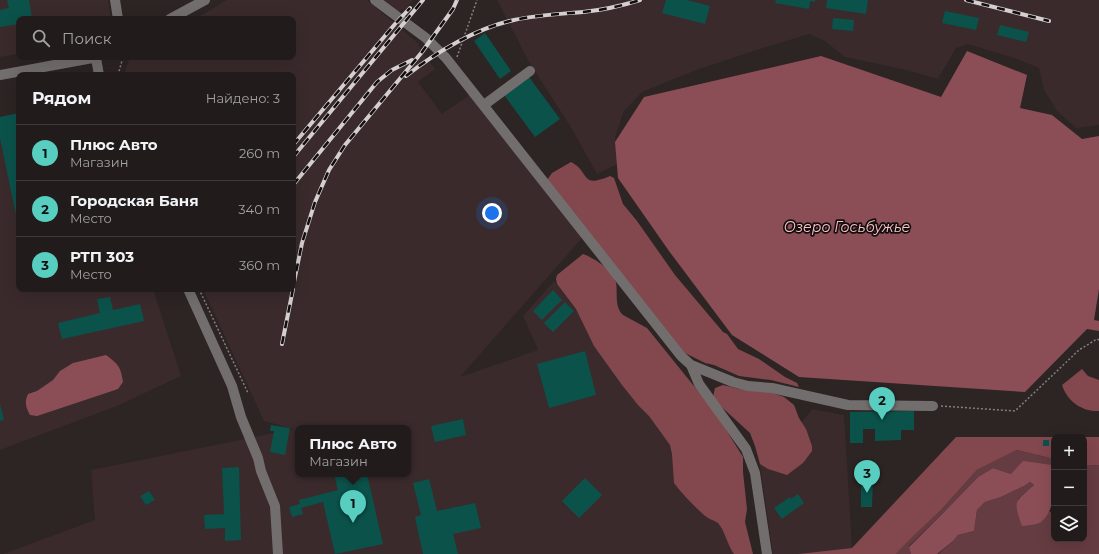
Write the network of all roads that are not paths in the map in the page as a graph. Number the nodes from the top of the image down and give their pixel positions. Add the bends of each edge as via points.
1 (115, 0) edge
2 (205, 0) edge
3 (375, 0) edge
4 (118, 16) edge
5 (176, 16) edge
6 (86, 60) edge
7 (97, 60) edge
8 (530, 71) dead end
9 (16, 72) edge
10 (17, 72) edge
11 (99, 72) edge
12 (0, 75) edge
13 (484, 105) junction
14 (189, 292) edge
15 (691, 365) junction
16 (933, 406) road end
17 (278, 554) edge
18 (767, 554) edge

1 - 4 street
2 - 5 street
3 - 13 street via 426,38 454,67
6 - 10 street
7 - 11 street
8 - 13 street
9 - 12 street
13 - 15 street via 681,356
14 - 17 street via 232,386 275,506
15 - 16 street via 732,382 848,405
15 - 18 street via 699,384 746,450 755,473

